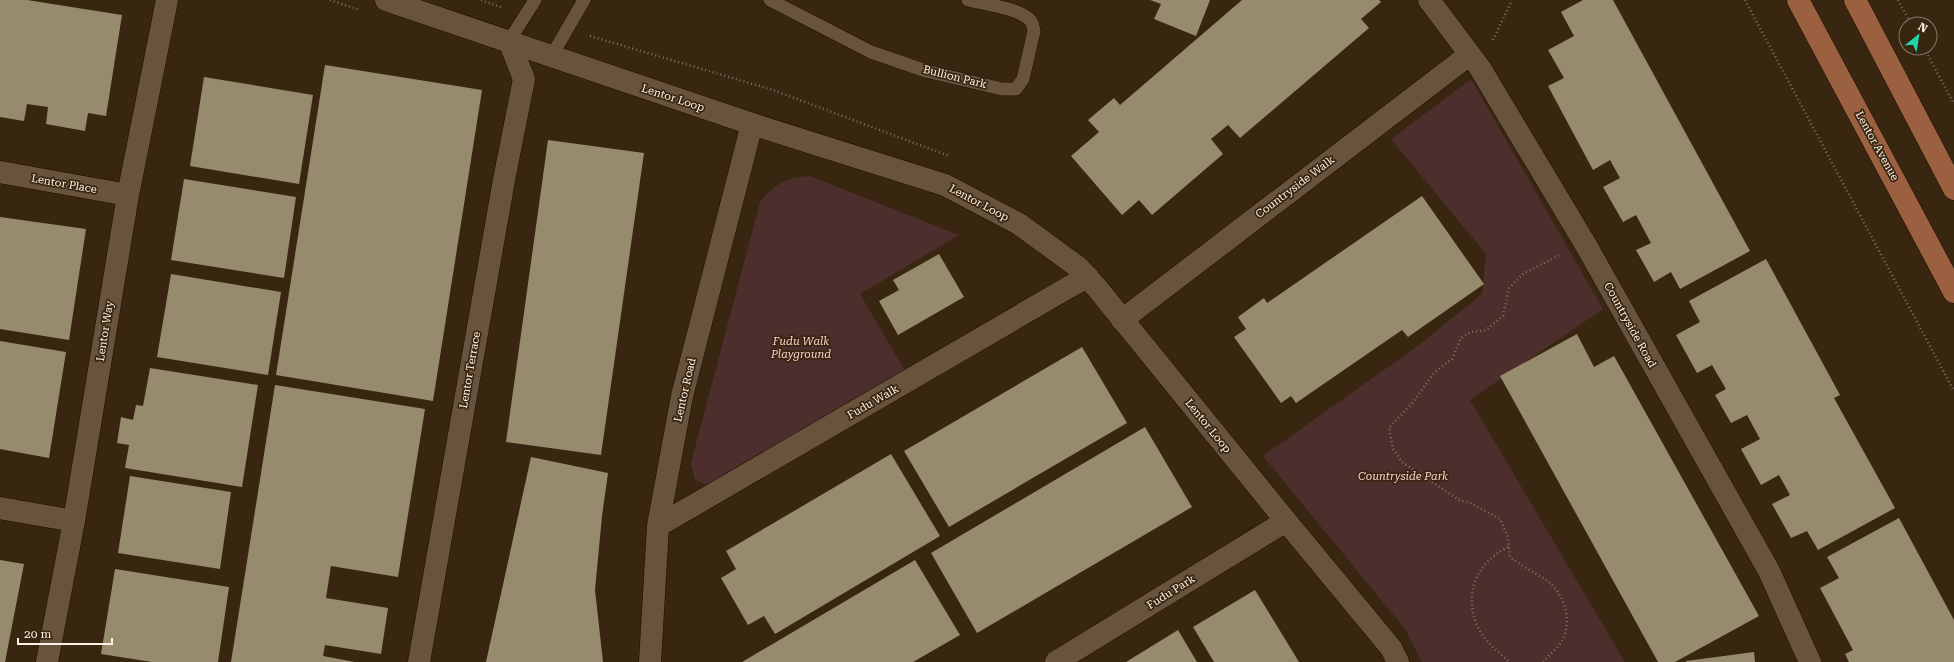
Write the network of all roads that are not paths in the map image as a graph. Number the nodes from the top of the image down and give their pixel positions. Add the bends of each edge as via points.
1 (167, 0) edge
2 (386, 0) edge
3 (536, 0) edge
4 (584, 0) edge
5 (770, 0) edge
6 (1429, 0) edge
7 (1798, 0) edge
8 (1855, 0) edge
9 (972, 1) edge
10 (509, 41) junction
11 (551, 57) junction
12 (1474, 61) junction
13 (524, 79) junction
14 (752, 124) junction
15 (0, 172) edge
16 (1954, 189) edge
17 (128, 195) junction
18 (1088, 277) junction
19 (1954, 292) edge
20 (1122, 320) junction
21 (0, 508) edge
22 (74, 521) junction
23 (1286, 522) junction
24 (658, 526) junction
25 (47, 662) edge
26 (419, 662) edge
27 (650, 662) edge
28 (1056, 662) edge
29 (1398, 662) edge
30 (1810, 662) edge

1 - 17 street, Lentor Way
2 - 10 street, Lentor Loop
3 - 10 lane
4 - 11 lane
5 - 9 lane, Bullion Park via 871,52 926,71 1002,89 1016,89 1023,80 1034,31 1033,23 1016,12
6 - 12 street, Countryside Road
7 - 19 main road, Lentor Avenue
8 - 16 main road
10 - 11 street, Lentor Loop
10 - 13 street
11 - 13 street
11 - 14 street, Lentor Loop
12 - 20 street, Countryside Walk
12 - 30 street, Countryside Road via 1587,247 1765,564
13 - 26 street, Lentor Terrace
14 - 18 street, Lentor Loop via 945,185 1019,224
14 - 24 street, Lentor Road via 682,396
15 - 17 street, Lentor Place
17 - 22 street, Lentor Way
18 - 20 street, Lentor Loop
18 - 24 street, Fudu Walk
20 - 23 street, Lentor Loop
21 - 22 street
22 - 25 street, Lentor Way
23 - 28 street, Fudu Park
23 - 29 street, Lentor Loop via 1391,648
24 - 27 street, Lentor Road

